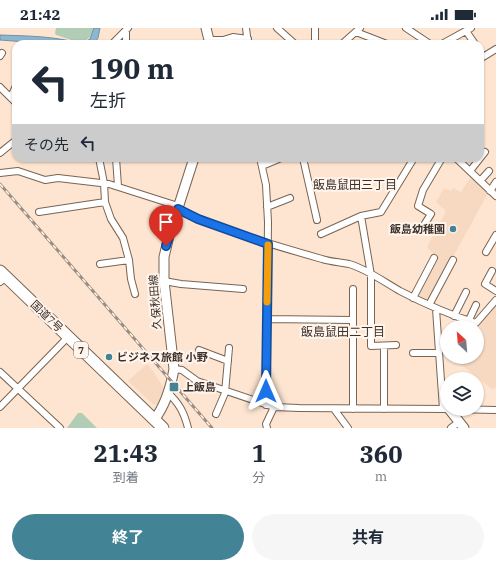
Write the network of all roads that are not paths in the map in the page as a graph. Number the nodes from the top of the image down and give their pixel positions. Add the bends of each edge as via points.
1 (206, 28) edge
2 (246, 28) edge
3 (277, 28) edge
4 (316, 28) edge
5 (406, 28) edge
6 (127, 29) edge
7 (468, 29) edge
8 (358, 30) edge
9 (116, 40) edge
10 (126, 40) edge
11 (209, 40) edge
12 (223, 40) edge
13 (242, 40) edge
14 (248, 40) edge
15 (290, 40) edge
16 (315, 40) edge
17 (347, 40) edge
18 (379, 40) edge
19 (424, 40) edge
20 (449, 40) edge
21 (473, 40) edge
22 (496, 49) edge
23 (484, 56) edge
24 (0, 87) edge
25 (11, 97) edge
26 (12, 143) edge
27 (0, 153) edge
28 (100, 162) edge
29 (116, 162) edge
30 (193, 162) edge
31 (261, 162) edge
32 (272, 162) edge
33 (304, 162) edge
34 (412, 162) edge
35 (440, 162) edge
36 (460, 162) edge
37 (477, 162) edge
38 (262, 166) junction
39 (470, 171) junction
40 (489, 171) dead end
41 (0, 173) edge
42 (480, 181) junction
43 (496, 182) edge
44 (104, 183) junction
45 (118, 186) junction
46 (490, 191) junction
47 (496, 196) edge
48 (290, 198) dead end
49 (106, 202) junction
50 (178, 207) junction
51 (267, 207) junction
52 (39, 212) dead end
53 (361, 216) junction
54 (317, 220) dead end
55 (422, 228) dead end
56 (321, 234) dead end
57 (496, 235) edge
58 (268, 244) junction
59 (486, 252) dead end
60 (434, 258) dead end
61 (129, 260) junction
62 (453, 260) dead end
63 (100, 264) dead end
64 (492, 271) dead end
65 (371, 275) junction
66 (2, 277) edge
67 (164, 282) junction
68 (243, 289) dead end
69 (353, 289) dead end
70 (496, 291) edge
71 (466, 292) dead end
72 (135, 294) dead end
73 (413, 298) junction
74 (496, 300) edge
75 (429, 305) junction
76 (476, 305) dead end
77 (436, 309) junction
78 (454, 316) junction
79 (266, 319) junction
80 (353, 320) junction
81 (469, 320) joint
82 (479, 320) edge
83 (68, 337) junction
84 (396, 345) dead end
85 (384, 346) junction
86 (229, 348) dead end
87 (199, 350) dead end
88 (413, 353) dead end
89 (439, 353) junction
90 (228, 360) junction
91 (174, 369) junction
92 (0, 372) edge
93 (442, 372) edge
94 (18, 389) junction
95 (225, 390) junction
96 (167, 392) junction
97 (266, 405) junction
98 (0, 407) edge
99 (274, 407) junction
100 (334, 409) junction
101 (353, 409) junction
102 (384, 409) junction
103 (440, 409) edge
104 (484, 410) edge
105 (496, 410) edge
106 (216, 414) dead end
107 (453, 416) edge
108 (154, 420) junction
109 (461, 425) edge
110 (60, 428) edge
111 (163, 428) edge
112 (188, 428) edge
113 (267, 428) edge
114 (348, 428) edge
115 (451, 428) edge

1 - 11 main road
2 - 14 street
3 - 15 street
4 - 16 street
5 - 19 street
6 - 9 street
6 - 10 street
7 - 20 street
7 - 21 street
8 - 17 street
8 - 18 street
12 - 13 street via 233,37
22 - 23 street
24 - 25 street
26 - 27 street
28 - 44 street
29 - 45 street
30 - 50 main road, 久保秋田線
31 - 38 street
32 - 38 street
33 - 54 street
34 - 53 street via 381,212
35 - 55 street via 423,190 418,206 431,214
36 - 39 street
37 - 39 street
38 - 51 street
39 - 42 street
40 - 42 street
41 - 44 street via 18,171 45,180 58,178
42 - 46 street
43 - 46 street
44 - 45 street
44 - 49 street
45 - 50 street
46 - 47 street
48 - 51 street
49 - 52 street
49 - 61 street via 111,219 123,238
50 - 58 street via 198,219
50 - 67 main road, 久保秋田線 via 164,257
51 - 58 street
53 - 56 street
53 - 65 street
57 - 59 street
58 - 65 street via 324,260 349,264
58 - 79 street
60 - 73 street
61 - 63 street
61 - 72 street
62 - 75 street
64 - 70 street via 485,284
65 - 73 street
65 - 85 street via 371,346
66 - 83 highway, 国道7号 / 7
67 - 68 street
67 - 91 main road, 久保秋田線
69 - 80 street
71 - 78 street
73 - 75 street
74 - 82 street
75 - 77 street
76 - 81 street
77 - 78 street
77 - 89 street
78 - 81 street
79 - 80 street
79 - 97 street
80 - 101 street
83 - 94 street
83 - 108 highway, 国道7号 / 7
84 - 85 street
85 - 102 street
86 - 90 street
87 - 90 street
88 - 89 street
89 - 93 street
90 - 95 street
91 - 95 street via 182,370 197,381
91 - 96 main road, 久保秋田線
92 - 94 street
94 - 98 street
94 - 110 street
95 - 97 street
95 - 106 street
96 - 108 main road, 久保秋田線 via 160,412
96 - 112 street via 180,405
97 - 99 street
99 - 100 street
99 - 113 street via 266,424
100 - 101 street
100 - 114 street
101 - 102 street
102 - 103 street
104 - 105 street
107 - 109 main road
108 - 111 highway, 国道7号 / 7
109 - 115 street

